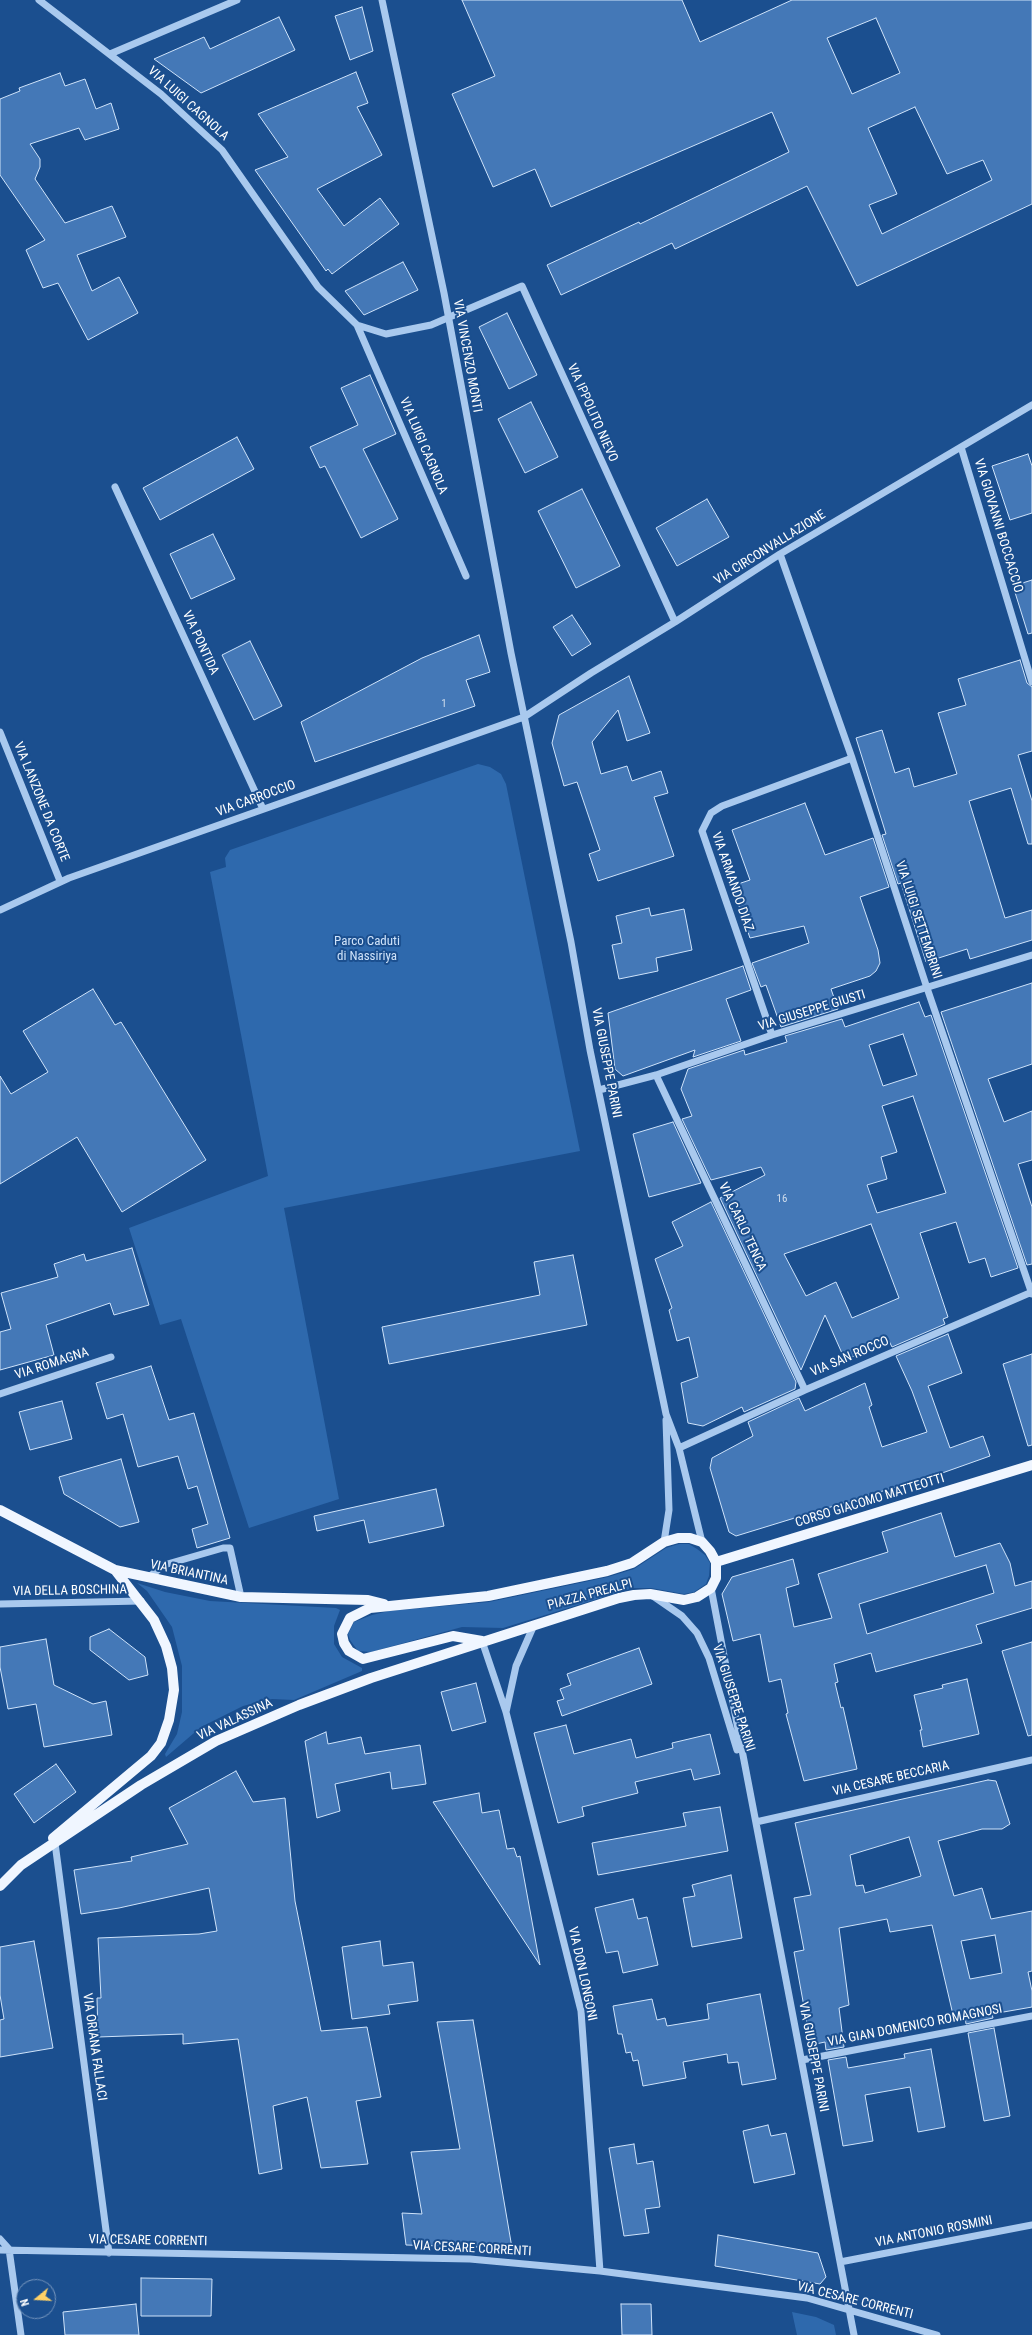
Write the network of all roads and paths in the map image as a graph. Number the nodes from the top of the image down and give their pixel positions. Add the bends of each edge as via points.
1 (39, 0) edge
2 (237, 0) edge
3 (382, 0) edge
4 (110, 54) junction
5 (448, 317) junction
6 (357, 325) junction
7 (1032, 405) edge
8 (961, 447) junction
9 (115, 487) dead end
10 (780, 554) junction
11 (466, 576) dead end
12 (675, 622) junction
13 (1032, 682) edge
14 (524, 717) junction
15 (0, 732) edge
16 (852, 758) junction
17 (263, 809) junction
18 (60, 881) junction
19 (0, 910) edge
20 (1032, 955) edge
21 (927, 988) junction
22 (772, 1035) junction
23 (656, 1075) junction
24 (599, 1090) junction
25 (1032, 1292) edge
26 (111, 1357) dead end
27 (805, 1390) junction
28 (0, 1394) edge
29 (666, 1414) junction
30 (679, 1448) junction
31 (1032, 1465) edge
32 (0, 1510) edge
33 (664, 1542) junction
34 (702, 1542) junction
35 (716, 1562) junction
36 (115, 1570) junction
37 (149, 1578) junction
38 (711, 1588) junction
39 (650, 1594) junction
40 (241, 1597) junction
41 (141, 1601) junction
42 (0, 1604) edge
43 (388, 1605) junction
44 (534, 1625) junction
45 (482, 1641) junction
46 (506, 1712) junction
47 (1032, 1760) edge
48 (748, 1784) junction
49 (756, 1822) junction
50 (56, 1843) junction
51 (21, 1865) junction
52 (0, 1886) edge
53 (1032, 2016) edge
54 (802, 2060) junction
55 (1032, 2225) edge
56 (0, 2239) edge
57 (9, 2249) junction
58 (0, 2250) edge
59 (109, 2253) junction
60 (840, 2262) junction
61 (600, 2271) junction
62 (850, 2310) junction
63 (21, 2335) edge
64 (854, 2335) edge
65 (937, 2335) edge

1 - 4 street, VIA LUIGI CAGNOLA
2 - 4 street
3 - 5 street, VIA VINCENZO MONTI
4 - 6 street, VIA LUIGI CAGNOLA via 161,94 222,150 318,287
5 - 6 street, VIA LUIGI CAGNOLA via 431,325 386,334
5 - 12 street, VIA IPPOLITO NIEVO via 522,286
5 - 14 street, VIA VINCENZO MONTI
6 - 11 street, VIA LUIGI CAGNOLA
7 - 8 street, VIA CIRCONVALLAZIONE
8 - 10 street, VIA CIRCONVALLAZIONE
8 - 13 street, VIA GIOVANNI BOCCACCIO
9 - 17 street, VIA PONTIDA
10 - 12 street, VIA CIRCONVALLAZIONE
10 - 16 street, VIA LUIGI SETTEMBRINI
12 - 14 street, VIA CIRCONVALLAZIONE via 590,673
14 - 17 street, VIA CARROCCIO
14 - 24 street, VIA GIUSEPPE PARINI
15 - 18 street, VIA LANZONE DA CORTE
16 - 21 street, VIA LUIGI SETTEMBRINI
16 - 22 street, VIA ARMANDO DIAZ via 722,806 711,813 702,831
17 - 18 street, VIA CARROCCIO
18 - 19 street, VIA CARROCCIO
20 - 21 street, VIA GIUSEPPE GIUSTI
21 - 22 street, VIA GIUSEPPE GIUSTI
21 - 25 street, VIA LUIGI SETTEMBRINI
22 - 23 street, VIA GIUSEPPE GIUSTI
23 - 24 street, VIA GIUSEPPE GIUSTI
23 - 27 street, VIA CARLO TENCA
24 - 29 street, VIA GIUSEPPE PARINI
25 - 27 street, VIA SAN ROCCO
26 - 28 street, VIA ROMAGNA
27 - 30 street, VIA SAN ROCCO
29 - 30 street, VIA GIUSEPPE PARINI
29 - 33 street, VIA GIUSEPPE PARINI via 668,1510
30 - 34 street, VIA GIUSEPPE PARINI
31 - 35 main road, CORSO GIACOMO MATTEOTTI
32 - 36 main road, VIA BRIANTINA
33 - 34 main road, PIAZZA PREALPI via 690,1538
33 - 43 main road, PIAZZA PREALPI via 632,1563 606,1571 488,1596
34 - 35 main road
35 - 38 main road via 716,1578
36 - 37 main road, VIA BRIANTINA
36 - 41 main road, VIA VALASSINA
37 - 40 main road, VIA BRIANTINA
37 - 40 street via 164,1565 230,1548
38 - 39 main road, PIAZZA PREALPI via 697,1598 684,1600
38 - 48 street, VIA GIUSEPPE PARINI
39 - 44 main road, PIAZZA PREALPI via 619,1598
39 - 48 street, VIA GIUSEPPE PARINI via 682,1616 697,1633 709,1658
40 - 43 main road, VIA BRIANTINA via 368,1600
41 - 42 street, VIA DELLA BOSCHINA
41 - 51 main road, VIA VALASSINA via 154,1620 166,1646 172,1668 174,1690 169,1720 161,1743 140,1766
43 - 45 main road, PIAZZA PREALPI via 358,1613 344,1625 344,1643 355,1656 363,1659 373,1658 453,1636
44 - 45 main road, PIAZZA PREALPI
44 - 46 street, VIA DON LONGONI via 516,1666
45 - 46 street, VIA DON LONGONI
45 - 50 main road, VIA VALASSINA via 299,1705 216,1741 141,1785
46 - 61 street, VIA DON LONGONI via 581,2012
47 - 49 street, VIA CESARE BECCARIA
48 - 49 street, VIA GIUSEPPE PARINI
49 - 54 street, VIA GIUSEPPE PARINI
50 - 51 main road, VIA VALASSINA
50 - 59 street, VIA ORIANA FALLACI
51 - 52 main road, VIA VALASSINA
53 - 54 street, VIA GIAN DOMENICO ROMAGNOSI
54 - 60 street, VIA GIUSEPPE PARINI
55 - 60 street, VIA ANTONIO ROSMINI
56 - 57 street
57 - 58 street, VIA CESARE CORRENTI
57 - 59 street, VIA CESARE CORRENTI
57 - 63 street
59 - 61 street, VIA CESARE CORRENTI via 470,2259
60 - 62 street, VIA GIUSEPPE PARINI
61 - 62 street, VIA CESARE CORRENTI via 806,2298
62 - 64 street, VIA GIUSEPPE PARINI
62 - 65 street, VIA CESARE CORRENTI

